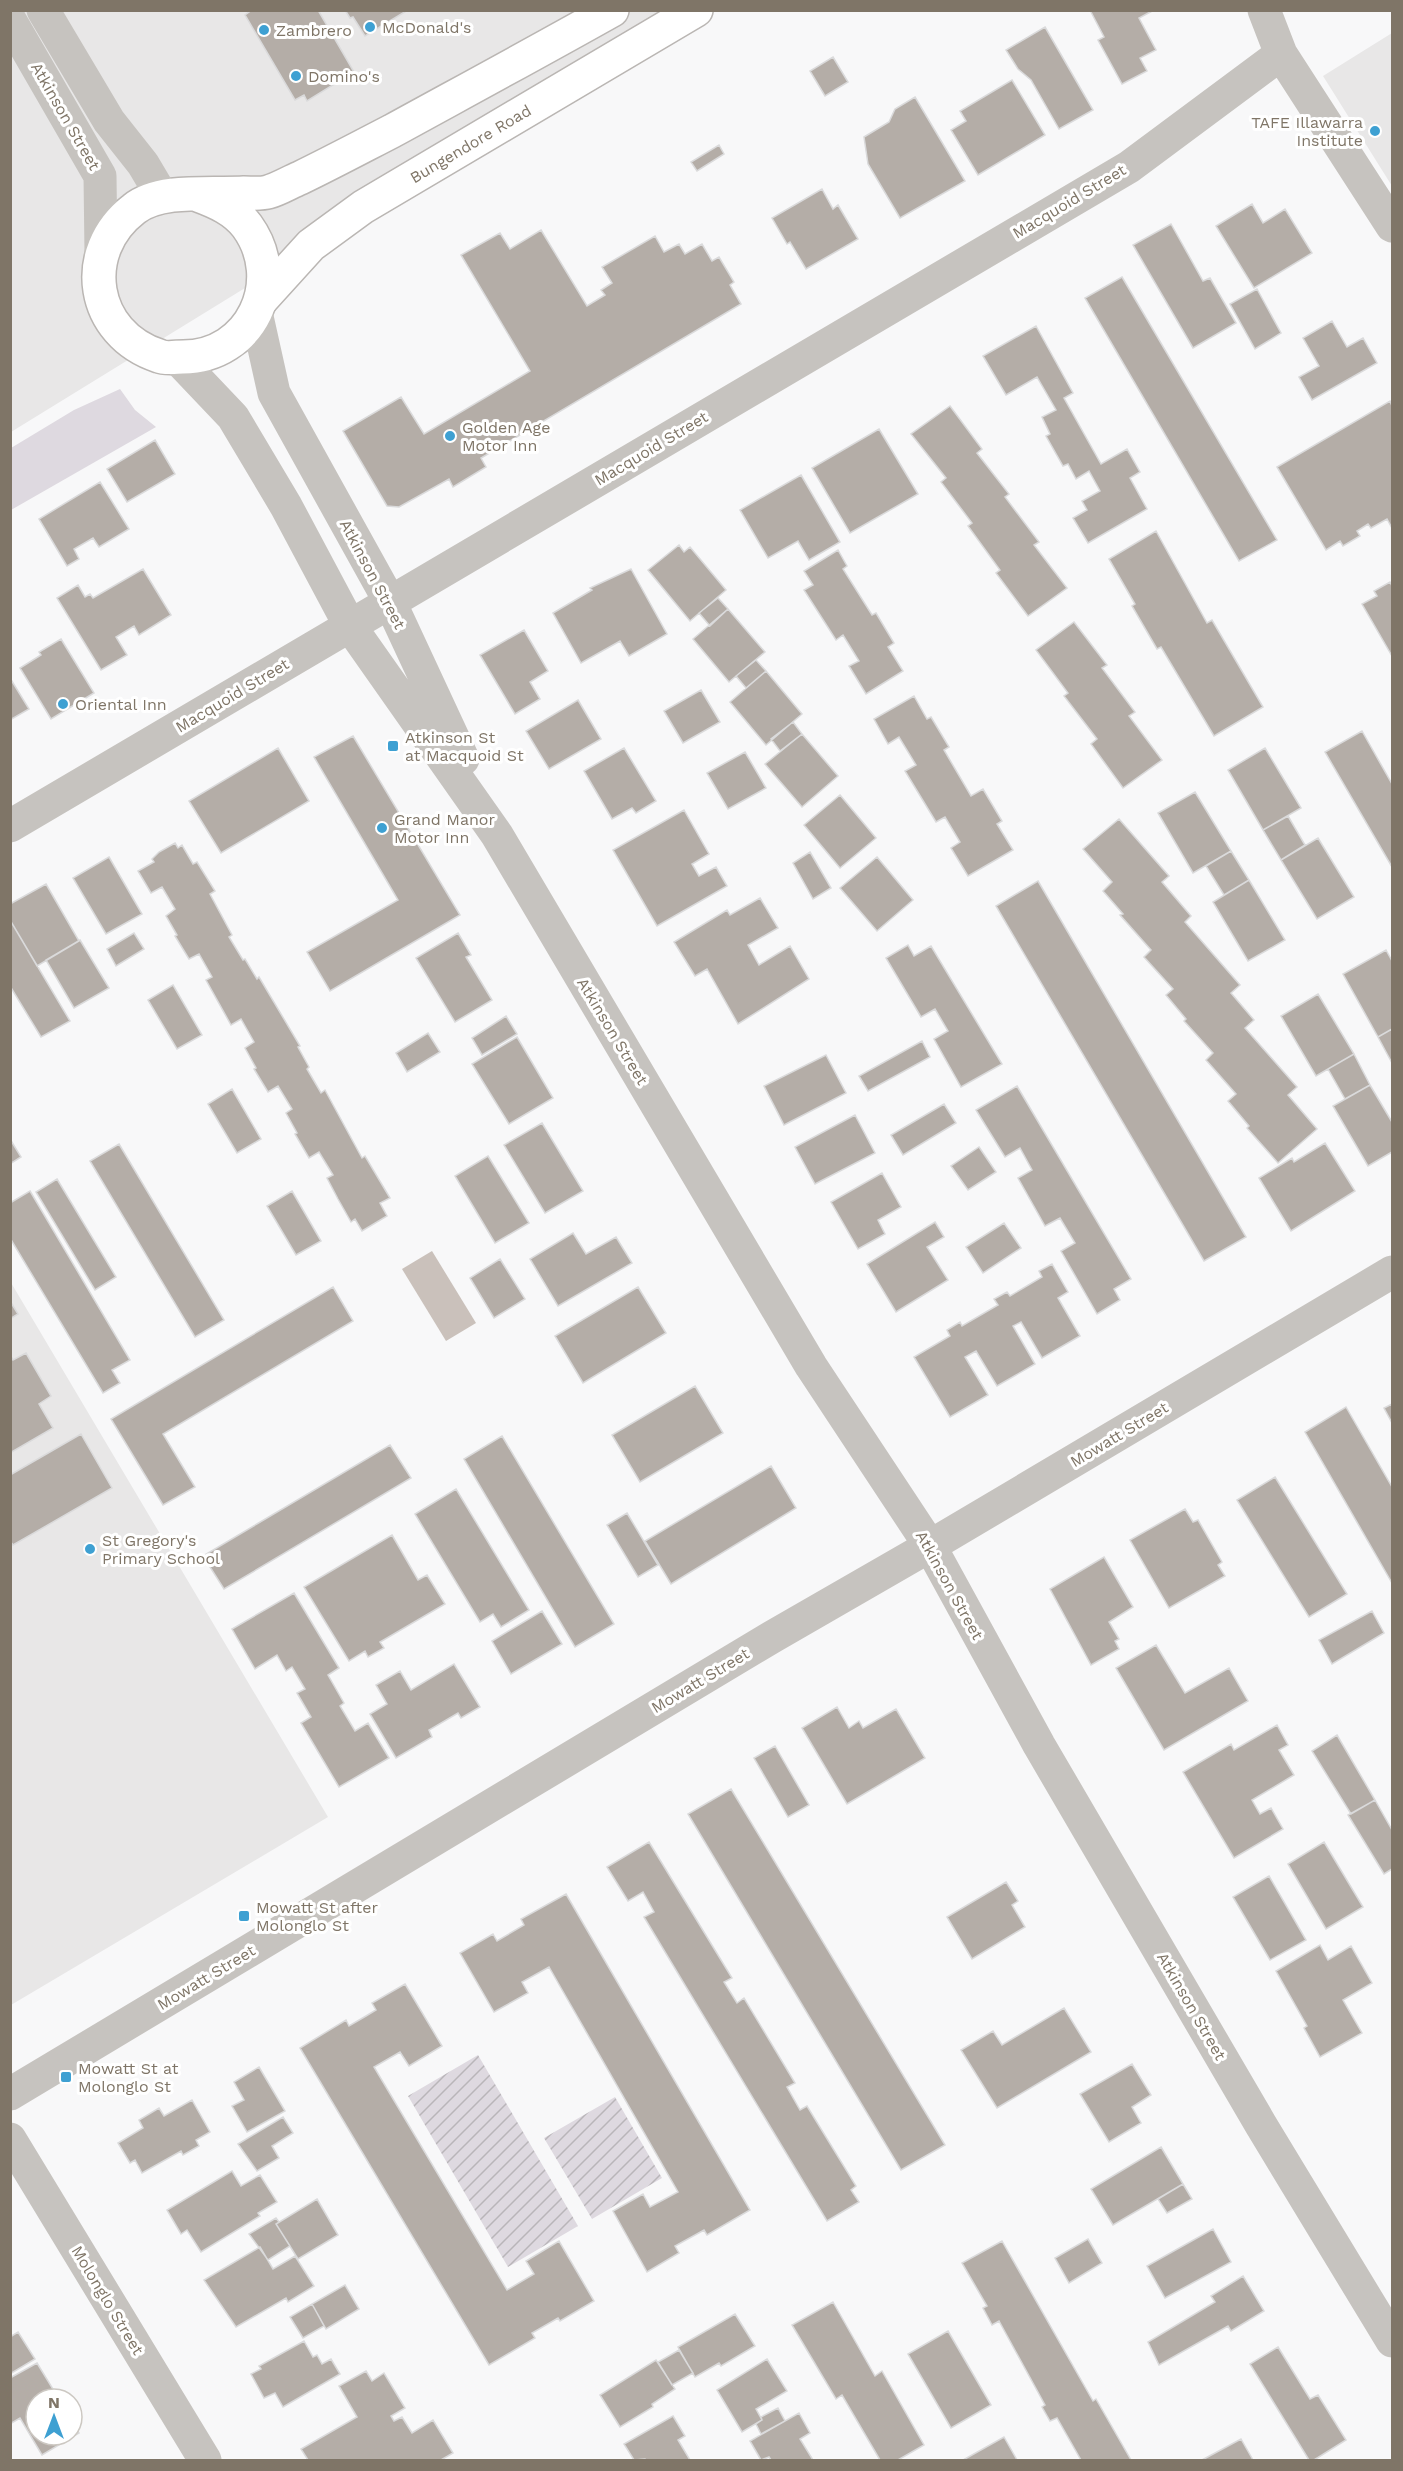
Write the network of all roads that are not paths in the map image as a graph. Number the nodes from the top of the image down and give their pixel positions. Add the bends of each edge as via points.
1 (43, 10) edge
2 (612, 10) edge
3 (696, 10) edge
4 (1264, 10) edge
5 (10, 20) edge
6 (1281, 54) junction
7 (198, 195) junction
8 (162, 196) junction
9 (1392, 225) edge
10 (101, 253) junction
11 (259, 305) junction
12 (176, 357) junction
13 (390, 602) junction
14 (350, 626) junction
15 (10, 826) edge
16 (497, 835) junction
17 (1392, 1272) edge
18 (930, 1546) junction
19 (10, 2094) edge
20 (10, 2139) edge
21 (1392, 2341) edge
22 (205, 2460) edge

1 - 8 street, Atkinson Street via 109,121
2 - 7 highway via 335,162 267,192
3 - 11 highway, Bungendore Road via 363,207 311,245
4 - 6 street
5 - 10 street, Atkinson Street via 100,176
6 - 9 street
6 - 13 street, Macquoid Street via 1129,166
7 - 8 highway
7 - 11 highway via 226,206 247,225 261,251 265,279
8 - 10 highway via 135,207 114,227
10 - 12 highway via 101,300 114,326 135,346 161,357
11 - 12 highway via 249,325 229,345 202,357
11 - 13 street, Atkinson Street via 274,393
12 - 14 street, Atkinson Street via 233,417
13 - 14 street, Macquoid Street
13 - 16 street, Atkinson Street
14 - 15 street, Macquoid Street
14 - 16 street, Atkinson Street
16 - 18 street, Atkinson Street via 811,1366
17 - 18 street, Mowatt Street
18 - 19 street, Mowatt Street
18 - 21 street, Atkinson Street via 1039,1745
20 - 22 street, Molonglo Street

